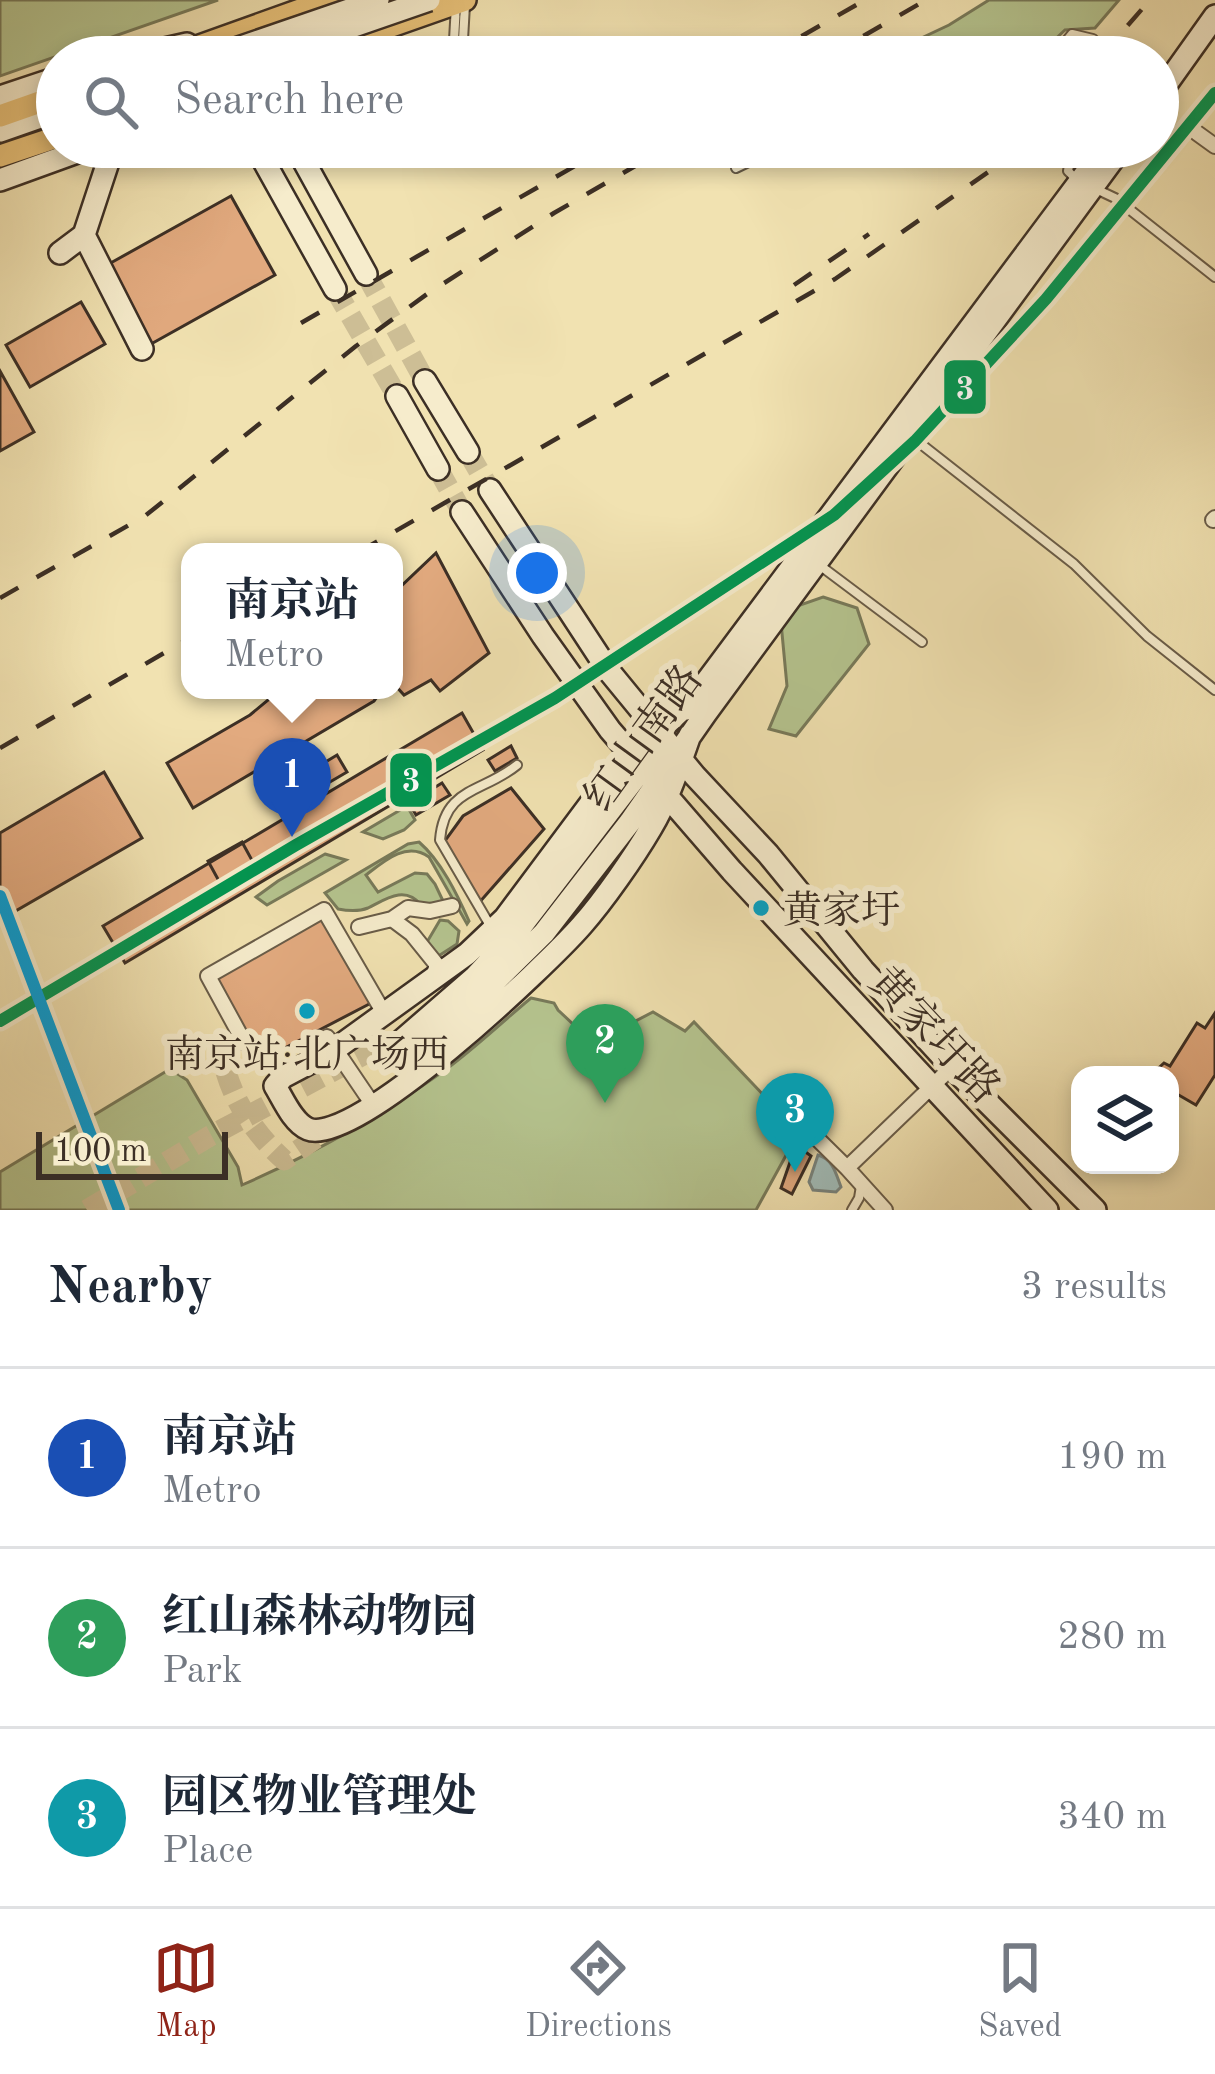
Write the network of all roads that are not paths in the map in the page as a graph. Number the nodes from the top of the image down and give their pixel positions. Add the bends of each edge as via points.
1 (328, 0) edge
2 (378, 0) edge
3 (429, 0) edge
4 (462, 1) edge
5 (1215, 1) edge
6 (1206, 23) edge
7 (262, 24) junction
8 (244, 36) edge
9 (264, 36) edge
10 (273, 36) edge
11 (327, 36) edge
12 (363, 36) edge
13 (456, 36) edge
14 (462, 36) edge
15 (1179, 54) edge
16 (1179, 64) edge
17 (36, 85) edge
18 (0, 97) edge
19 (36, 103) edge
20 (0, 116) edge
21 (36, 118) edge
22 (0, 131) edge
23 (1197, 133) dead end
24 (36, 139) edge
25 (1215, 146) edge
26 (0, 152) edge
27 (36, 168) edge
28 (105, 168) edge
29 (268, 168) edge
30 (308, 168) edge
31 (1068, 168) edge
32 (1096, 168) edge
33 (1103, 168) edge
34 (0, 181) edge
35 (1087, 185) junction
36 (84, 235) junction
37 (60, 253) dead end
38 (366, 274) tunnel mouth
39 (1215, 277) edge
40 (335, 289) tunnel mouth
41 (142, 349) dead end
42 (425, 381) tunnel mouth
43 (398, 396) tunnel mouth
44 (910, 436) junction
45 (467, 452) tunnel mouth
46 (438, 469) tunnel mouth
47 (490, 490) tunnel mouth
48 (462, 512) tunnel mouth
49 (818, 564) junction
50 (922, 642) dead end
51 (1215, 690) edge
52 (674, 744) junction
53 (517, 765) dead end
54 (650, 775) junction
55 (452, 906) dead end
56 (392, 919) junction
57 (359, 927) dead end
58 (488, 934) junction
59 (431, 982) junction
60 (385, 1015) junction
61 (244, 1042) dead end
62 (330, 1044) junction
63 (405, 1049) tunnel mouth
64 (952, 1067) junction
65 (931, 1086) junction
66 (780, 1102) dead end
67 (373, 1105) junction
68 (847, 1168) junction
69 (861, 1186) dead end
70 (852, 1210) edge
71 (885, 1210) edge
72 (1047, 1210) edge
73 (1095, 1210) edge

1 - 7 main road
2 - 10 street, bridge
3 - 11 street, bridge
4 - 12 main road
4 - 13 lane
4 - 14 lane
5 - 6 street
6 - 15 street
6 - 16 street
7 - 8 main road
7 - 9 street
17 - 18 street
19 - 20 main road
21 - 22 street
23 - 25 street
24 - 26 main road
27 - 34 street
28 - 36 street
29 - 40 street
30 - 38 street
31 - 35 lane
32 - 35 street, 红山南路
33 - 35 street, 红山南路
35 - 39 lane
35 - 44 street, 红山南路
35 - 52 street, 红山南路 via 693,699
36 - 37 street
36 - 41 street
42 - 45 street
43 - 46 street
44 - 49 street, 红山南路
44 - 51 lane via 1074,564
47 - 52 street, 黄家圩路 via 608,670
48 - 54 street, 黄家圩路 via 610,730
49 - 50 lane
49 - 52 street, 红山南路
52 - 54 street, 红山南路
52 - 54 street
52 - 64 street, 黄家圩路
53 - 58 lane via 447,808 441,827 440,840
54 - 58 street via 611,776
54 - 63 street, 红山南路 via 544,933 462,1014
54 - 65 street, 黄家圩路
54 - 67 street via 653,826 583,924 483,1024
55 - 56 street via 408,908
56 - 57 street
56 - 59 street via 437,965
58 - 59 street
59 - 60 street
60 - 61 street via 324,910 208,976
60 - 62 street
62 - 67 street
62 - 67 street via 275,1086 297,1120 328,1130
64 - 65 street
64 - 73 street, 黄家圩路
65 - 68 street
65 - 72 street, 黄家圩路
66 - 68 street
68 - 71 street
69 - 70 lane

